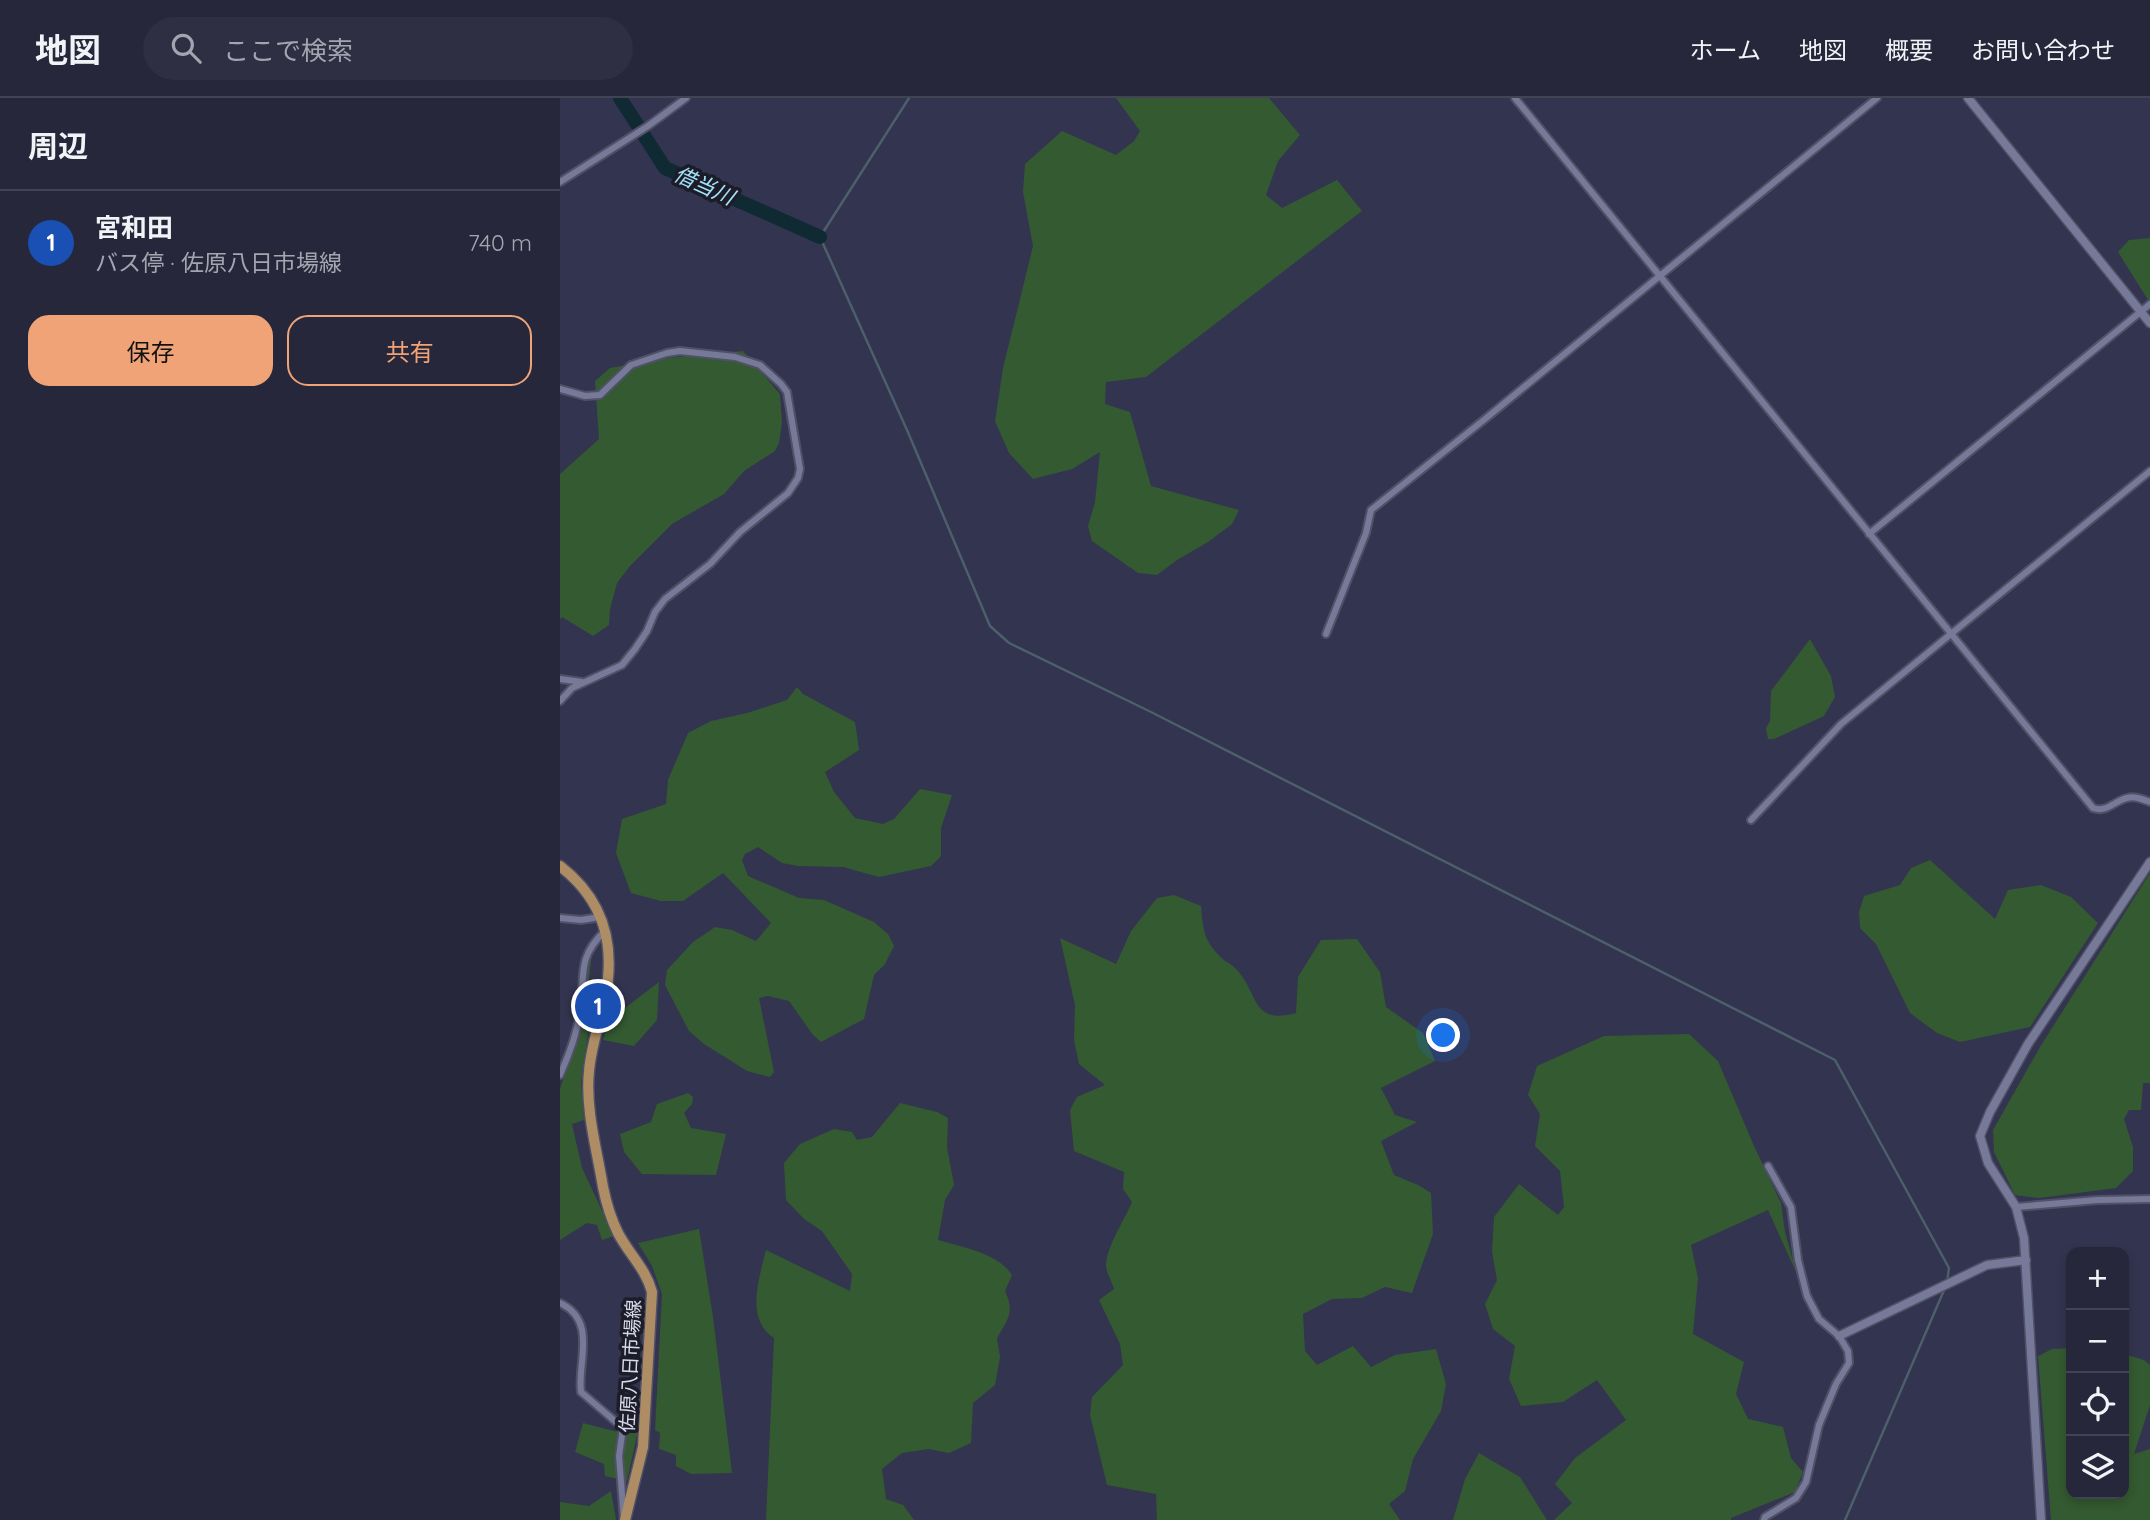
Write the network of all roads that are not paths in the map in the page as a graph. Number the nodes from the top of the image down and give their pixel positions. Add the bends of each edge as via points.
1 (686, 98) edge
2 (1515, 98) edge
3 (1877, 98) edge
4 (1968, 98) edge
5 (560, 182) edge
6 (1659, 275) junction
7 (2150, 304) edge
8 (2141, 312) junction
9 (2150, 323) edge
10 (560, 389) edge
11 (2150, 471) edge
12 (1869, 534) junction
13 (1951, 633) junction
14 (1326, 634) dead end
15 (560, 679) edge
16 (582, 682) junction
17 (560, 701) edge
18 (2150, 802) edge
19 (1751, 820) dead end
20 (2150, 862) edge
21 (560, 866) edge
22 (600, 917) junction
23 (560, 918) edge
24 (605, 930) junction
25 (560, 1075) edge
26 (1768, 1167) dead end
27 (2150, 1199) edge
28 (2016, 1207) junction
29 (2026, 1260) junction
30 (560, 1303) edge
31 (1839, 1336) junction
32 (624, 1520) edge
33 (1764, 1520) edge
34 (2041, 1520) edge

1 - 5 street
2 - 6 street
3 - 6 street
4 - 8 street
6 - 12 street
6 - 14 street via 1371,510
7 - 8 street
8 - 9 street
8 - 12 street
10 - 16 street via 600,395 631,365 680,351 735,357 760,365 787,392 800,469 788,494 665,599 622,665
11 - 13 street
12 - 13 street
13 - 18 street via 2093,808 2108,808 2127,798
13 - 19 street via 1841,724
15 - 16 street
16 - 17 street
20 - 28 street via 2028,1044 1980,1136 1985,1156
21 - 22 main road, 佐原八日市場線 via 587,891
22 - 23 street
22 - 24 main road, 佐原八日市場線
24 - 25 street via 585,959 580,1015
24 - 32 main road, 佐原八日市場線 via 609,970 589,1070 589,1101 604,1192 617,1231 647,1276 653,1302 643,1447
26 - 31 street via 1791,1207 1807,1296 1819,1319
27 - 28 street
28 - 29 street
29 - 31 street via 1987,1265
29 - 34 street
30 - 32 street via 575,1315 583,1333 582,1392 623,1427
31 - 33 street via 1849,1363 1819,1425 1806,1482 1796,1498

